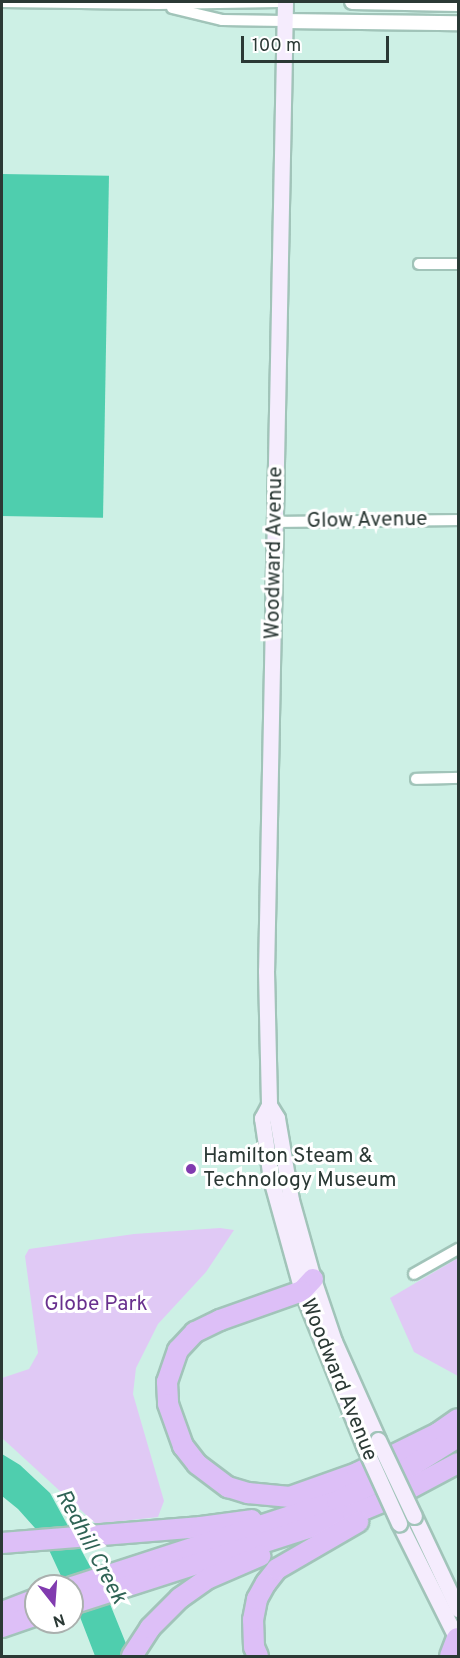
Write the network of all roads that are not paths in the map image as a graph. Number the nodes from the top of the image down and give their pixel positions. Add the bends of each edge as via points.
1 (2, 2) edge
2 (33, 2) edge
3 (279, 2) edge
4 (285, 2) edge
5 (352, 2) edge
6 (158, 3) edge
7 (459, 4) edge
8 (284, 21) junction
9 (459, 23) edge
10 (419, 264) dead end
11 (459, 264) edge
12 (459, 520) edge
13 (276, 522) junction
14 (459, 778) edge
15 (416, 779) dead end
16 (459, 1249) edge
17 (414, 1274) dead end
18 (308, 1285) junction
19 (459, 1419) edge
20 (459, 1437) edge
21 (371, 1443) junction
22 (459, 1463) edge
23 (459, 1468) edge
24 (337, 1501) junction
25 (352, 1514) junction
26 (2, 1544) edge
27 (133, 1576) junction
28 (84, 1585) edge
29 (24, 1598) edge
30 (84, 1598) edge
31 (2, 1600) edge
32 (24, 1602) edge
33 (459, 1609) edge
34 (2, 1612) edge
35 (24, 1619) edge
36 (2, 1627) edge
37 (455, 1645) edge
38 (132, 1656) edge
39 (258, 1656) edge

1 - 2 street
2 - 6 street
3 - 6 street
4 - 8 main road, Woodward Avenue
5 - 7 street
6 - 8 street via 222,20
8 - 9 street
8 - 13 main road, Woodward Avenue
10 - 11 street
12 - 13 street, Glow Avenue
13 - 18 main road, Woodward Avenue via 266,983 269,1105 262,1118 268,1165
14 - 15 street
16 - 17 street
18 - 19 highway via 195,1332 174,1359 167,1395 176,1432 189,1456 212,1477 248,1494 290,1497 357,1473
18 - 21 main road, Woodward Avenue
20 - 24 highway via 410,1467
21 - 33 main road, Woodward Avenue, bridge via 414,1516
21 - 37 main road, Woodward Avenue, bridge via 399,1523
22 - 25 highway
23 - 39 highway via 277,1569 254,1609
24 - 26 highway via 235,1523
24 - 27 highway
25 - 27 highway
25 - 38 highway via 309,1537 209,1578 164,1612
27 - 28 highway
27 - 30 highway
29 - 31 highway
32 - 34 highway
35 - 36 highway

